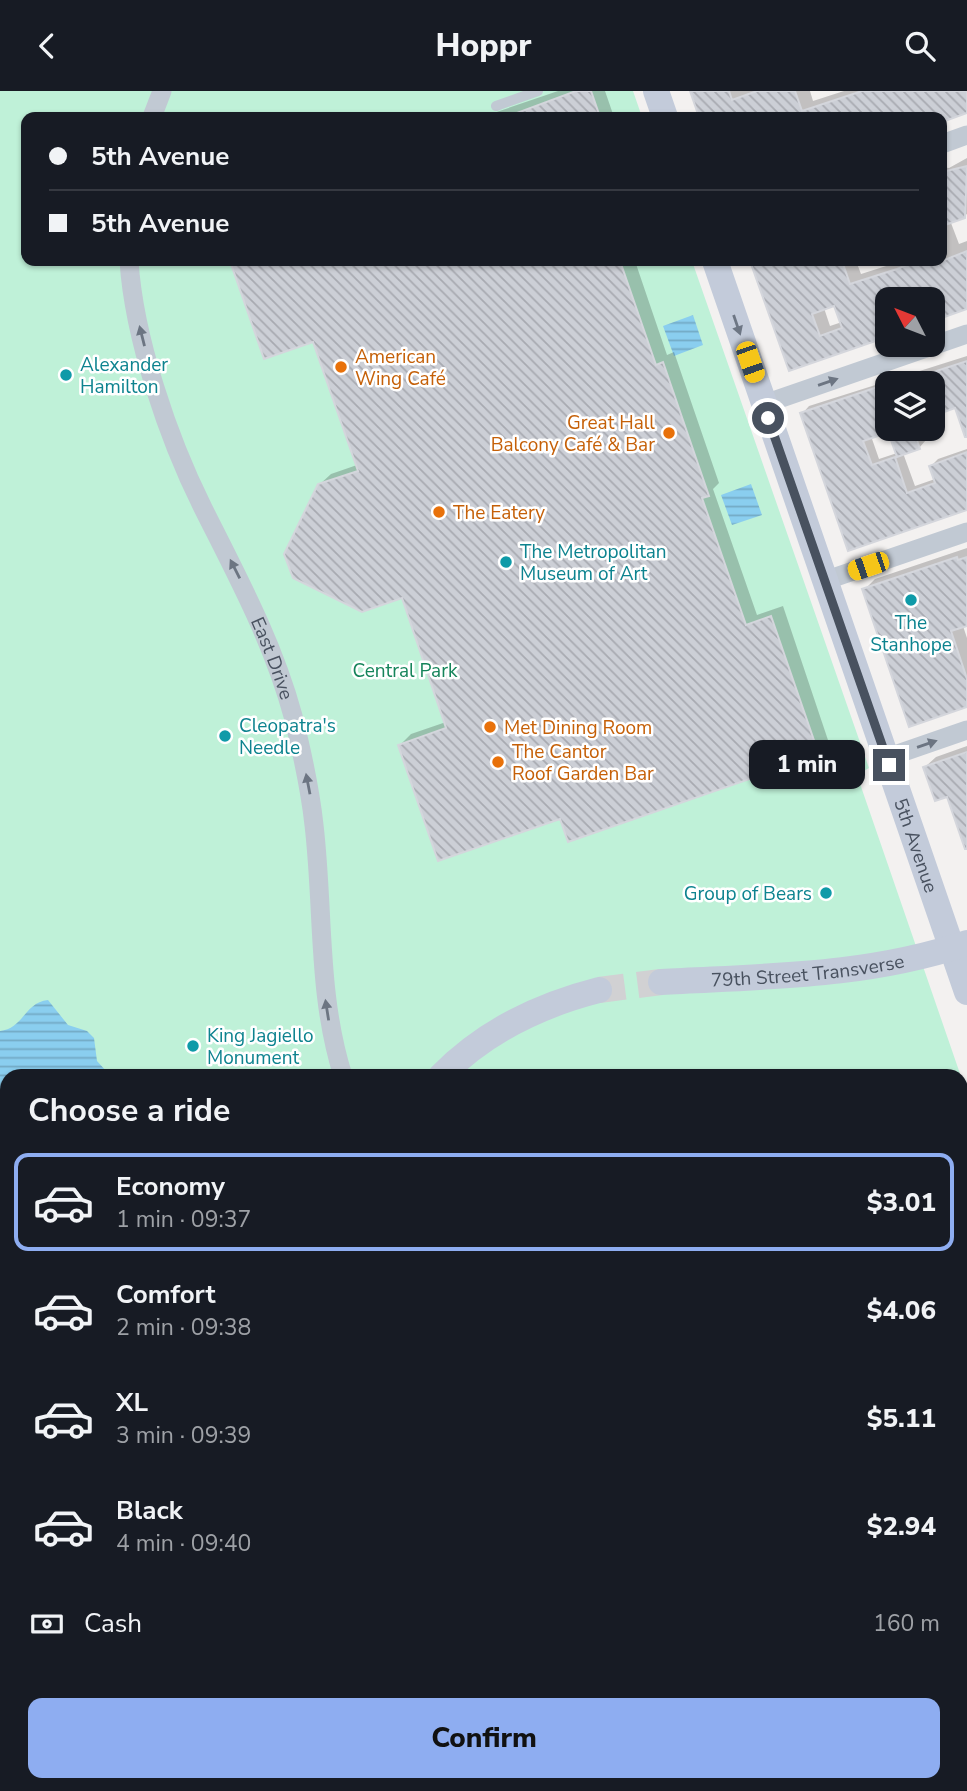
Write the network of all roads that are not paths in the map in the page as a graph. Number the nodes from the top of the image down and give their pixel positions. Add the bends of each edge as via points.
1 (162, 91) edge
2 (538, 91) edge
3 (656, 91) edge
4 (496, 106) dead end
5 (154, 112) edge
6 (663, 112) edge
7 (967, 135) edge
8 (947, 142) edge
9 (130, 266) edge
10 (717, 266) edge
11 (967, 334) edge
12 (764, 404) junction
13 (967, 532) edge
14 (824, 581) junction
15 (967, 730) edge
16 (886, 758) junction
17 (959, 945) edge
18 (661, 982) tunnel mouth
19 (599, 990) tunnel mouth
20 (967, 992) edge
21 (341, 1069) edge
22 (449, 1069) edge

1 - 5 street
2 - 4 lane
3 - 6 main road
7 - 8 street
21 -> 9 street, East Drive via 326,1006 314,824 295,725 270,646 202,507 176,442 142,337
10 -> 12 main road, 5th Avenue
12 -> 11 street
12 - 14 main road, 5th Avenue
13 - 14 street
14 - 16 main road, 5th Avenue
16 -> 15 street
16 - 17 main road, 5th Avenue
17 - 18 main road, 79th Street Transverse via 891,965 825,974
17 - 20 main road, 5th Avenue
19 - 22 main road via 517,1020

